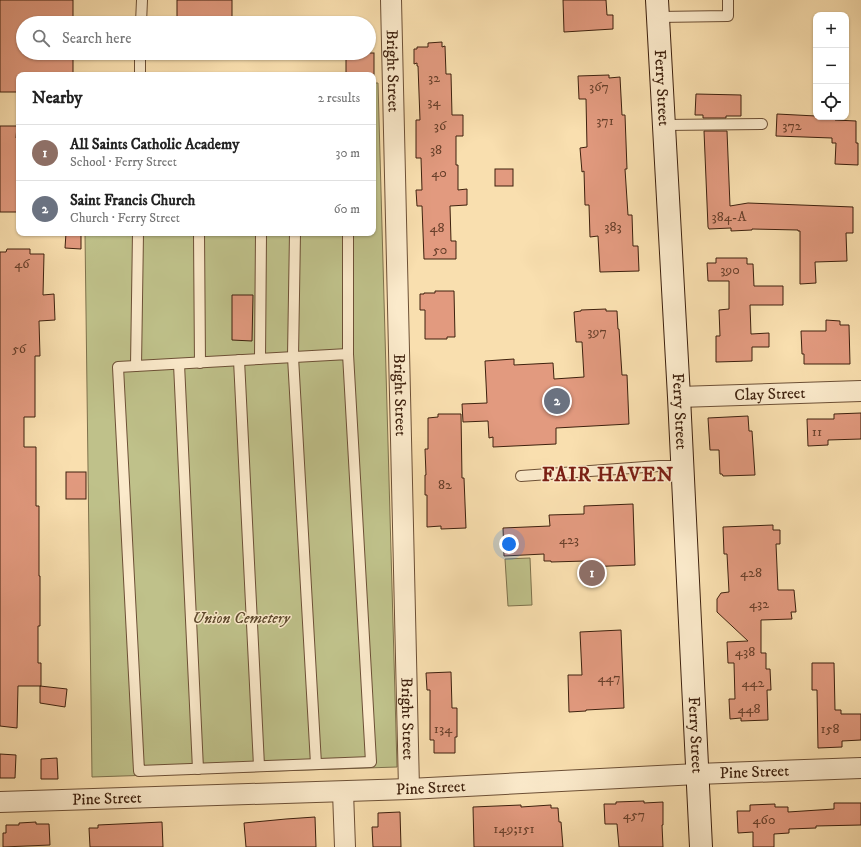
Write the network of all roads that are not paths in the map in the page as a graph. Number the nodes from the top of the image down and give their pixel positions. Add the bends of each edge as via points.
1 (142, 0) edge
2 (391, 0) edge
3 (728, 0) edge
4 (658, 9) edge
5 (141, 16) edge
6 (140, 60) edge
7 (140, 72) edge
8 (762, 124) dead end
9 (664, 125) junction
10 (138, 236) edge
11 (199, 236) edge
12 (261, 236) edge
13 (295, 236) edge
14 (348, 236) edge
15 (348, 354) junction
16 (293, 357) junction
17 (260, 359) junction
18 (239, 360) junction
19 (200, 363) junction
20 (179, 364) junction
21 (136, 366) junction
22 (861, 391) edge
23 (679, 397) junction
24 (682, 466) junction
25 (521, 476) dead end
26 (316, 764) junction
27 (259, 766) junction
28 (861, 768) edge
29 (198, 769) junction
30 (697, 774) junction
31 (409, 789) junction
32 (343, 792) junction
33 (0, 802) edge
34 (345, 847) edge
35 (701, 847) edge

1 - 5 lane
2 - 31 street, Bright Street
3 - 4 lane via 728,16 682,18
4 - 9 main road, Ferry Street
6 - 7 lane
8 - 9 lane
9 - 23 main road, Ferry Street
10 - 21 lane
11 - 19 lane
12 - 17 lane
13 - 16 lane
14 - 15 lane
15 - 16 lane
15 - 26 lane via 371,762
16 - 17 lane
16 - 26 lane
17 - 18 lane
18 - 19 lane
18 - 27 lane
19 - 20 lane
20 - 21 lane
20 - 29 lane
21 - 29 lane via 118,367 139,771
22 - 23 street, Clay Street
23 - 24 main road, Ferry Street
24 - 25 lane
24 - 30 main road, Ferry Street
26 - 27 lane
27 - 29 lane
28 - 30 street, Pine Street
30 - 31 street, Pine Street
30 - 35 main road, Ferry Street
31 - 32 street, Pine Street
32 - 33 street, Pine Street
32 - 34 street

